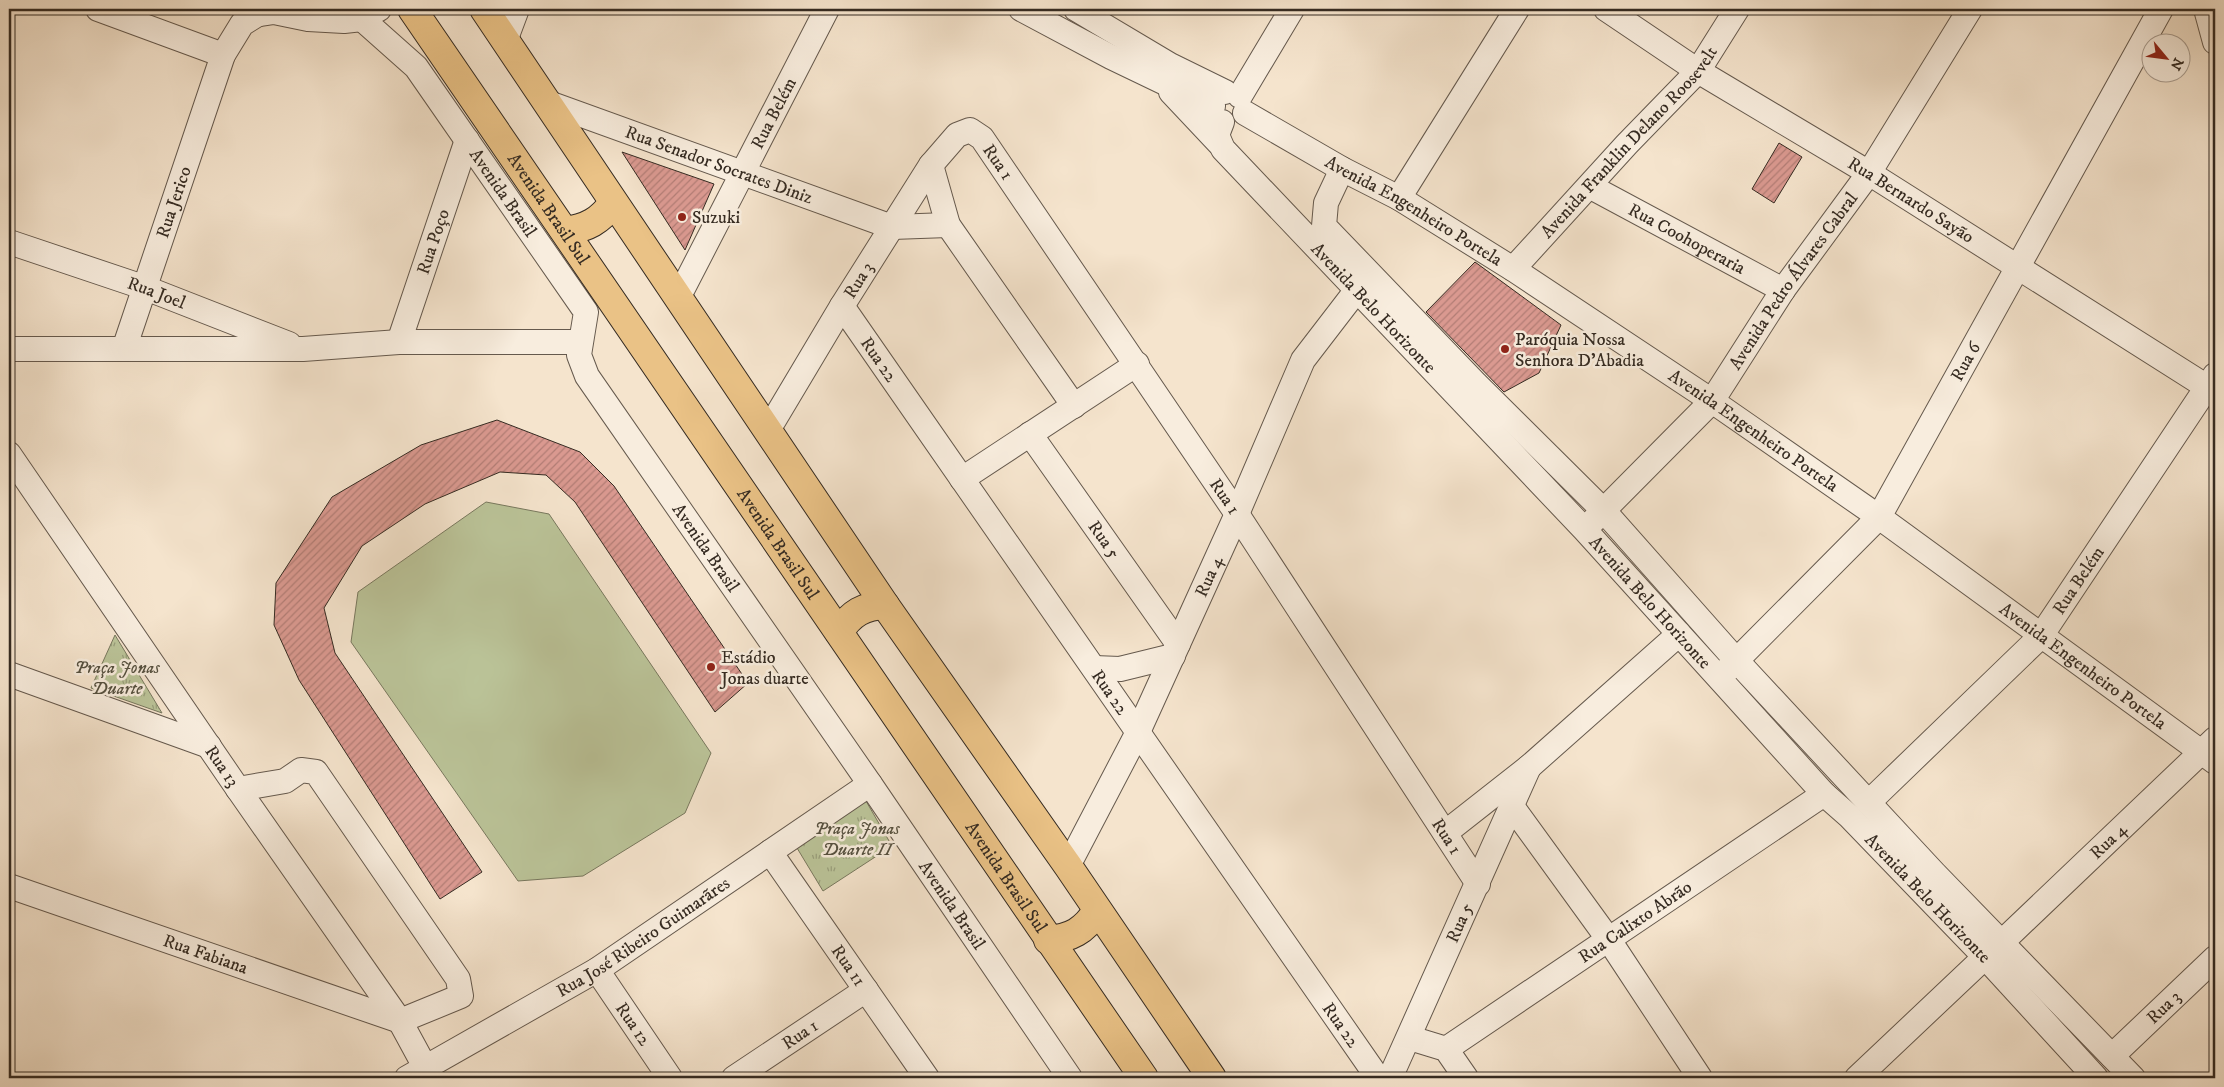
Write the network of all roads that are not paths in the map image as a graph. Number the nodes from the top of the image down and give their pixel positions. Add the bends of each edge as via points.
1 (98, 9) edge
2 (412, 9) edge
3 (484, 9) edge
4 (517, 9) edge
5 (827, 9) edge
6 (1020, 9) edge
7 (1076, 9) edge
8 (1292, 9) edge
9 (1517, 9) edge
10 (1606, 9) edge
11 (1737, 9) edge
12 (1970, 9) edge
13 (2161, 9) edge
14 (2206, 9) edge
15 (260, 12) edge
16 (365, 12) edge
17 (505, 41) junction
18 (2215, 42) edge
19 (223, 55) junction
20 (1698, 71) junction
21 (1161, 82) junction
22 (546, 102) junction
23 (1227, 112) junction
24 (957, 135) joint
25 (467, 140) junction
26 (931, 165) junction
27 (1342, 169) junction
28 (743, 172) junction
29 (1869, 173) junction
30 (1590, 187) junction
31 (1398, 198) junction
32 (613, 202) junction
33 (948, 225) junction
34 (628, 226) junction
35 (892, 226) junction
36 (565, 231) junction
37 (9, 242) edge
38 (582, 256) junction
39 (2018, 267) junction
40 (1514, 269) junction
41 (143, 287) junction
42 (1783, 290) junction
43 (1356, 291) junction
44 (678, 298) junction
45 (611, 301) junction
46 (842, 306) junction
47 (586, 312) junction
48 (399, 342) junction
49 (580, 342) junction
50 (9, 349) edge
51 (124, 349) junction
52 (304, 349) junction
53 (1137, 364) junction
54 (2213, 385) edge
55 (1712, 401) junction
56 (1074, 406) junction
57 (768, 430) junction
58 (1030, 434) junction
59 (9, 454) edge
60 (962, 479) junction
61 (1604, 511) junction
62 (1237, 514) junction
63 (1879, 517) junction
64 (1584, 529) junction
65 (866, 576) junction
66 (885, 604) junction
67 (821, 605) junction
68 (839, 632) junction
69 (1679, 634) junction
70 (2041, 636) junction
71 (1175, 650) junction
72 (1736, 660) junction
73 (1094, 668) junction
74 (9, 674) edge
75 (1720, 677) junction
76 (1138, 732) junction
77 (208, 746) junction
78 (2211, 751) edge
79 (1529, 767) junction
80 (870, 784) junction
81 (238, 790) junction
82 (1824, 794) junction
83 (1870, 802) junction
84 (1511, 805) junction
85 (1445, 833) junction
86 (770, 852) junction
87 (1068, 866) junction
88 (1926, 881) junction
89 (1478, 884) junction
90 (9, 886) edge
91 (1097, 911) junction
92 (1116, 936) junction
93 (1048, 940) junction
94 (1609, 940) junction
95 (1993, 950) junction
96 (2215, 958) edge
97 (1067, 965) junction
98 (597, 970) junction
99 (866, 990) junction
100 (2054, 998) junction
101 (2037, 1014) junction
102 (400, 1021) junction
103 (1410, 1038) junction
104 (1446, 1049) junction
105 (2112, 1056) junction
106 (421, 1075) edge
107 (2092, 1077) edge
108 (670, 1078) edge
109 (734, 1078) edge
110 (927, 1078) edge
111 (1070, 1078) edge
112 (1144, 1078) edge
113 (1212, 1078) edge
114 (1378, 1078) edge
115 (1390, 1078) edge
116 (1466, 1078) edge
117 (1700, 1078) edge
118 (1857, 1078) edge
119 (2133, 1078) edge

1 - 19 street
2 - 36 main road, Avenida Brasil Sul
3 - 17 main road
4 - 17 street
5 - 28 street, Rua Belém
6 - 21 street
7 - 23 street via 1170,65
8 - 23 street
9 - 31 street
10 - 20 street, Rua Bernardo Sayão
11 - 20 street, Avenida Franklin Delano Roosevelt
12 - 29 street, Avenida Pedro Álvares Cabral
13 - 39 street, Rua 6
14 - 18 street
15 - 16 street via 317,20
15 - 19 street via 233,36
16 - 25 street, Avenida Brasil via 416,67
17 - 22 main road
19 - 41 street, Rua Jerico
20 - 29 street, Rua Bernardo Sayão
20 - 30 street, Avenida Franklin Delano Roosevelt
21 - 23 street
21 - 23 street
22 - 28 street, Rua Senador Socrates Diniz
22 - 32 main road
23 - 27 street, Avenida Engenheiro Portela
23 - 43 street, Avenida Belo Horizonte
24 - 26 street, Rua 3
24 - 53 street, Rua 1 via 970,130 982,138
25 - 47 street, Avenida Brasil
25 - 48 street, Rua Poço
26 - 33 street
26 - 35 street, Rua 3
27 - 31 street, Avenida Engenheiro Portela
27 - 61 street, Avenida Belo Horizonte via 1326,203 1324,226
28 - 35 street, Rua Senador Socrates Diniz
28 - 44 street, Rua Belém
29 - 39 street, Rua Bernardo Sayão
29 - 42 street, Avenida Pedro Álvares Cabral
30 - 40 street, Avenida Franklin Delano Roosevelt
30 - 42 street, Rua Coohoperaria
31 - 40 street, Avenida Engenheiro Portela
32 - 34 main road
32 - 36 main road via 593,224
33 - 35 street
33 - 56 street
34 - 38 main road via 601,234
34 - 44 main road
35 - 46 street, Rua 3
36 - 38 main road, Avenida Brasil Sul
37 - 41 street, Rua Joel
38 - 45 main road, Avenida Brasil Sul
39 - 54 street, Rua Bernardo Sayão
39 - 63 street, Rua 6
40 - 55 street, Avenida Engenheiro Portela
41 - 51 street, Rua Jerico
41 - 52 street, Rua Joel
42 - 55 street, Avenida Pedro Álvares Cabral
43 - 62 street, Rua 4 via 1303,360
43 - 64 street, Avenida Belo Horizonte
44 - 57 main road
45 - 47 street
45 - 67 main road, Avenida Brasil Sul
46 - 57 street, Rua 3
46 - 60 street, Rua 22
47 - 49 street, Avenida Brasil
48 - 49 street, Rua Joel
48 - 52 street, Rua Joel
49 - 80 street, Avenida Brasil via 579,355 588,376
50 - 51 street, Rua Joel
51 - 52 street, Rua Joel
53 - 56 street
53 - 62 street, Rua 1
54 - 70 street, Rua Belém
55 - 61 street, Avenida Pedro Álvares Cabral
55 - 63 street, Avenida Engenheiro Portela
56 - 58 street
57 - 65 main road
58 - 60 street
58 - 71 street, Rua 5
59 - 77 street, Rua 13
60 - 73 street, Rua 22
61 - 64 street, Avenida Pedro Álvares Cabral
61 - 72 street, Avenida Belo Horizonte
62 - 71 street, Rua 4
62 - 85 street, Rua 1
63 - 70 street, Avenida Engenheiro Portela
63 - 72 street, Rua 6
64 - 69 street, Avenida Belo Horizonte
65 - 66 main road
65 - 67 main road via 848,598 835,604
66 - 68 main road via 871,605 858,611
66 - 87 main road
67 - 68 main road, Avenida Brasil Sul
68 - 93 main road, Avenida Brasil Sul
69 - 75 street, Avenida Belo Horizonte
69 - 79 street, Rua 5
70 - 78 street, Avenida Engenheiro Portela
70 - 83 street, Rua Belém
71 - 73 street via 1120,669
71 - 76 street, Rua 4
72 - 75 street, Rua 6
72 - 83 street, Avenida Belo Horizonte
73 - 76 street, Rua 22
74 - 77 street
75 - 82 street, Avenida Belo Horizonte
76 - 87 street, Rua 4
76 - 114 street, Rua 22
77 - 81 street, Rua 13
78 - 95 street, Rua 4
79 - 84 street, Rua 5
79 - 85 street, Rua 5
80 - 86 street, Rua José Ribeiro Guimarãres
80 - 111 street, Avenida Brasil
81 - 102 street, Rua 13
81 - 102 street via 285,781 301,770 316,772 458,979 461,996
82 - 88 street, Avenida Belo Horizonte
82 - 94 street, Rua Calixto Abrão
83 - 88 street, Avenida Belo Horizonte
84 - 89 street, Rua 5
84 - 94 street
85 - 89 street, Rua 1
86 - 98 street, Rua José Ribeiro Guimarãres
86 - 99 street, Rua 11
87 - 91 main road
88 - 95 street, Avenida Belo Horizonte
89 - 103 street, Rua 5
90 - 102 street, Rua Fabiana
91 - 92 main road
91 - 93 main road via 1077,933 1064,939
92 - 97 main road via 1092,939 1073,954
92 - 113 main road
93 - 97 main road, Avenida Brasil Sul
94 - 104 street, Rua Calixto Abrão
94 - 117 street
95 - 100 street, Avenida Belo Horizonte
95 - 101 street, Avenida Belo Horizonte
95 - 118 street, Rua 4
96 - 105 street, Rua 3
97 - 112 main road, Avenida Brasil Sul
98 - 106 street, Rua José Ribeiro Guimarãres
98 - 108 street, Rua 12
99 - 109 street, Rua 1
99 - 110 street, Rua 11
100 - 101 street
100 - 105 street, Avenida Belo Horizonte
101 - 107 street, Avenida Belo Horizonte
102 - 106 street, Rua 13
103 - 104 street
103 - 115 street, Rua 5
104 - 116 street
105 - 119 street, Avenida Belo Horizonte

